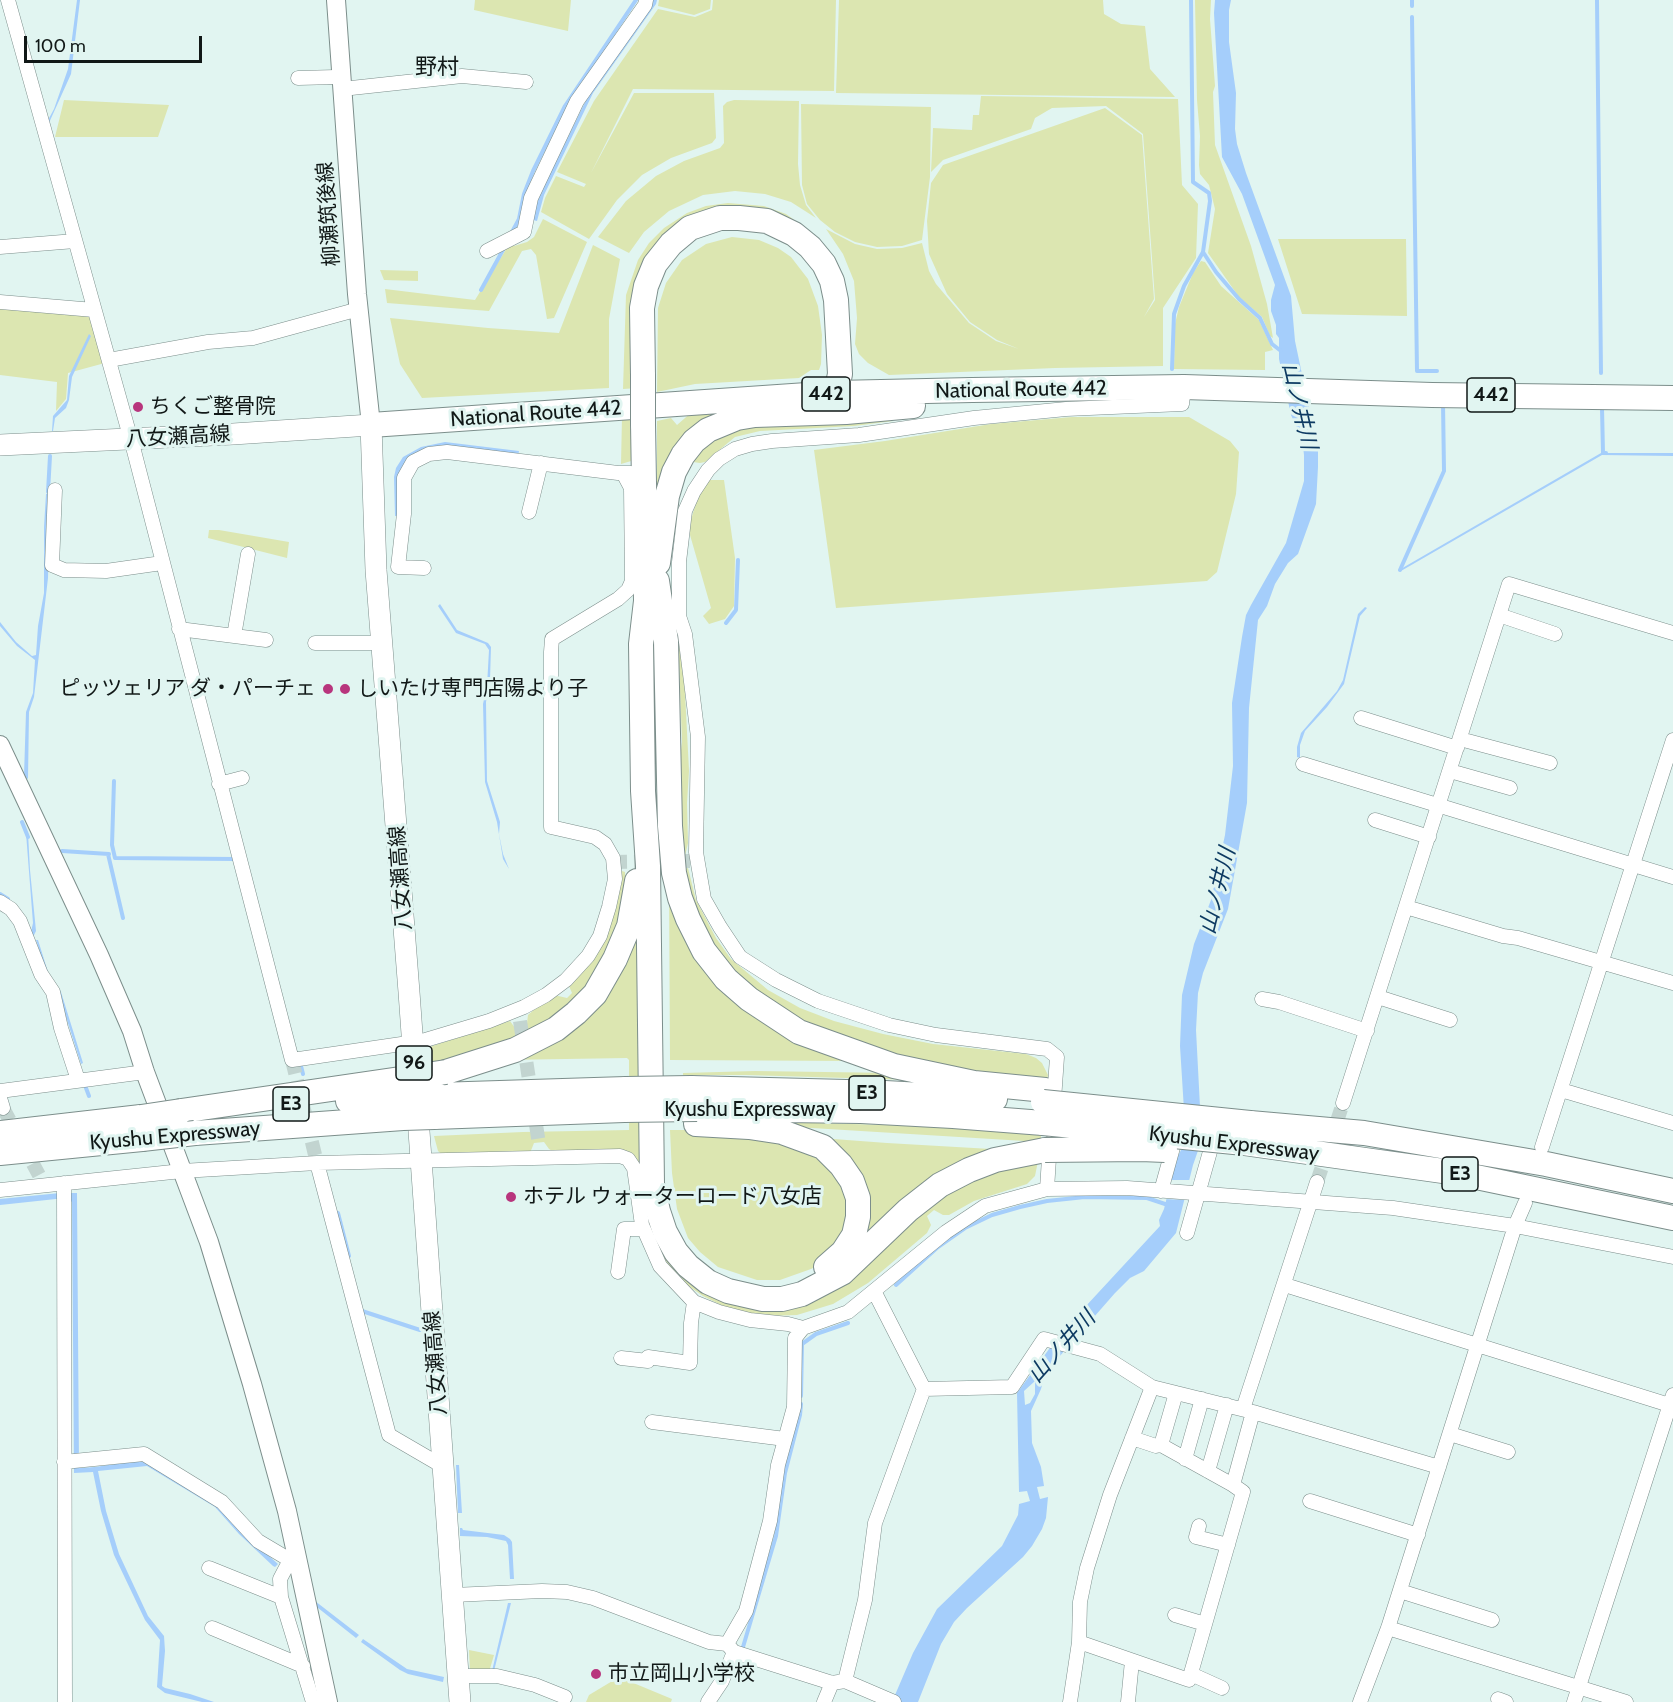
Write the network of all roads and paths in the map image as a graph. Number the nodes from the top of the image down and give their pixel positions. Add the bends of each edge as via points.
1 (8, 0) edge
2 (336, 0) edge
3 (645, 0) edge
4 (298, 78) dead end
5 (526, 82) dead end
6 (339, 83) junction
7 (75, 241) junction
8 (0, 247) edge
9 (487, 251) dead end
10 (0, 302) edge
11 (359, 309) junction
12 (94, 310) junction
13 (108, 360) junction
14 (1184, 387) junction
15 (972, 390) junction
16 (836, 393) junction
17 (1673, 398) edge
18 (371, 424) junction
19 (647, 424) junction
20 (130, 439) junction
21 (0, 445) edge
22 (541, 463) junction
23 (708, 470) junction
24 (682, 471) dead end
25 (638, 472) dead end
26 (623, 473) junction
27 (55, 490) dead end
28 (529, 512) dead end
29 (402, 538) junction
30 (376, 540) junction
31 (248, 554) dead end
32 (162, 563) junction
33 (424, 568) dead end
34 (656, 574) junction
35 (1499, 615) junction
36 (179, 628) junction
37 (1673, 633) edge
38 (1555, 634) dead end
39 (234, 636) junction
40 (266, 640) dead end
41 (315, 643) dead end
42 (382, 643) junction
43 (1361, 718) dead end
44 (1673, 740) edge
45 (1459, 743) junction
46 (0, 745) edge
47 (1550, 763) dead end
48 (1303, 764) dead end
49 (1450, 771) junction
50 (242, 778) dead end
51 (219, 784) junction
52 (1510, 788) dead end
53 (1439, 807) junction
54 (1375, 820) dead end
55 (645, 825) junction
56 (670, 826) junction
57 (1429, 837) junction
58 (1632, 865) junction
59 (1673, 878) edge
60 (0, 902) edge
61 (1406, 907) junction
62 (1601, 962) junction
63 (1673, 983) edge
64 (1378, 998) junction
65 (1262, 999) dead end
66 (1450, 1020) dead end
67 (1367, 1030) junction
68 (412, 1042) junction
69 (145, 1072) junction
70 (78, 1080) junction
71 (1561, 1090) junction
72 (0, 1091) edge
73 (1343, 1103) tunnel mouth
74 (1044, 1105) junction
75 (402, 1106) junction
76 (624, 1107) junction
77 (695, 1107) junction
78 (435, 1113) junction
79 (1673, 1123) edge
80 (142, 1128) junction
81 (1217, 1128) dead end
82 (1178, 1130) dead end
83 (0, 1133) edge
84 (1246, 1134) junction
85 (1542, 1147) dead end
86 (0, 1153) edge
87 (421, 1162) junction
88 (317, 1163) junction
89 (182, 1171) junction
90 (1317, 1182) tunnel mouth
91 (64, 1183) junction
92 (1047, 1189) junction
93 (0, 1190) edge
94 (1164, 1191) junction
95 (1673, 1191) edge
96 (1195, 1193) junction
97 (1311, 1201) junction
98 (1525, 1203) dead end
99 (1673, 1218) edge
100 (1515, 1226) junction
101 (643, 1229) junction
102 (1187, 1233) dead end
103 (1673, 1257) edge
104 (618, 1272) dead end
105 (1285, 1285) junction
106 (874, 1291) junction
107 (694, 1302) junction
108 (803, 1328) junction
109 (1479, 1345) junction
110 (621, 1358) dead end
111 (1152, 1387) junction
112 (924, 1389) junction
113 (1176, 1393) junction
114 (1202, 1399) junction
115 (1672, 1402) edge
116 (1227, 1406) junction
117 (1248, 1411) junction
118 (652, 1422) dead end
119 (1450, 1434) junction
120 (1132, 1438) junction
121 (785, 1439) junction
122 (1161, 1445) junction
123 (1508, 1452) dead end
124 (1185, 1459) junction
125 (71, 1462) junction
126 (444, 1467) junction
127 (1440, 1467) junction
128 (1208, 1472) junction
129 (1233, 1485) junction
130 (1310, 1501) dead end
131 (1199, 1526) dead end
132 (1418, 1534) junction
133 (1228, 1545) junction
134 (293, 1558) junction
135 (209, 1568) dead end
136 (1400, 1591) junction
137 (453, 1595) junction
138 (281, 1597) junction
139 (1174, 1615) dead end
140 (1492, 1620) dead end
141 (1205, 1624) junction
142 (212, 1628) dead end
143 (1388, 1628) junction
144 (1079, 1642) junction
145 (730, 1648) junction
146 (1132, 1661) junction
147 (303, 1666) junction
148 (1191, 1674) junction
149 (458, 1676) junction
150 (838, 1682) junction
151 (1579, 1687) junction
152 (1222, 1688) dead end
153 (565, 1697) dead end
154 (891, 1701) edge
155 (65, 1702) edge
156 (313, 1702) edge
157 (328, 1702) edge
158 (460, 1702) edge
159 (708, 1702) edge
160 (824, 1702) edge
161 (1070, 1702) edge
162 (1128, 1702) edge
163 (1360, 1702) edge
164 (1574, 1702) edge
165 (1626, 1702) edge

1 - 7 street
2 - 6 street, 柳瀬筑後線
3 - 9 street via 645,6 577,101 531,198 524,232
4 - 6 street
5 - 6 street via 462,76
6 - 11 street, 柳瀬筑後線
7 - 8 street
7 - 12 street
10 - 12 street
11 - 13 street via 253,338
11 - 18 street, 柳瀬筑後線
12 - 13 street
13 - 20 street
14 - 15 highway, National Route 442 / 442
14 - 17 highway, National Route 442 / 442
14 - 23 street via 1182,404 1066,409 752,444 735,449
15 - 16 highway, National Route 442 / 442
15 - 34 highway via 942,404 755,415 708,430 694,441 674,472
16 - 18 highway, National Route 442 / 442
16 - 19 highway via 828,375 823,294 812,269 797,251 775,238 756,231 735,230 706,236 677,256 657,286 647,376
18 - 20 main road, 八女瀬高線
18 - 30 main road, 八女瀬高線 / 96
19 - 34 highway
19 - 55 highway via 646,601 641,644
20 - 21 main road, 八女瀬高線
20 - 32 street
22 - 26 street
22 - 28 street
22 - 29 street via 447,452 429,454 413,462 404,478
23 - 24 street
23 - 92 street via 685,511 679,562 679,616 685,634 698,737 696,852 704,898 740,957 818,1001 936,1035 1047,1048 1057,1056
25 - 26 street
26 - 68 street via 631,488 632,581 618,599 552,639 550,652 551,827 595,837 605,844 613,858 615,879 600,936 566,980 519,1015
27 - 32 street via 52,566 106,571
29 - 30 street
29 - 33 street via 398,567
30 - 42 main road, 八女瀬高線 / 96
31 - 39 street
32 - 36 street
34 - 56 highway via 666,641
35 - 37 street via 1509,584
35 - 38 street
35 - 45 street
36 - 39 street
36 - 51 street
39 - 40 street
41 - 42 street
42 - 68 main road, 八女瀬高線 / 96
43 - 45 street
44 - 58 street
45 - 47 street
45 - 49 street
46 - 69 street via 99,955
48 - 53 street
49 - 52 street
49 - 53 street
50 - 51 street
51 - 68 street via 292,1060
53 - 57 street
53 - 58 street
54 - 57 street
55 - 75 highway, bridge via 629,926 595,994 576,1013 536,1040 446,1072
55 - 84 highway, bridge via 652,1184 665,1232 676,1252 688,1266 728,1292 763,1299 802,1294 842,1273 940,1185 995,1160 1045,1150 1141,1149
56 - 74 highway via 680,898 704,951 726,979 749,999 799,1032 894,1066 974,1083
56 - 77 highway via 663,869 665,1176 670,1213 696,1257 734,1281 782,1285 830,1265 854,1235 858,1217 858,1198 842,1165 823,1148
57 - 61 street
58 - 59 street
58 - 62 street
60 - 70 street via 20,921 41,974 53,992
61 - 62 street
61 - 64 street
62 - 63 street
62 - 71 street
64 - 66 street
64 - 67 street
65 - 67 street
67 - 73 street
68 - 87 main road, 八女瀬高線 / 96
69 - 70 street
69 - 89 street
70 - 72 street
71 - 79 street
71 - 85 street
74 - 77 highway, Kyushu Expressway / E3 via 885,1093
74 - 84 highway, Kyushu Expressway / E3, bridge
75 - 78 highway, Kyushu Expressway / E3, bridge
75 - 80 highway, Kyushu Expressway / E3, bridge via 332,1123 195,1133
75 - 80 highway, Kyushu Expressway / E3, bridge via 181,1111
76 - 77 highway, Kyushu Expressway / E3, bridge
76 - 77 highway
76 - 78 highway, Kyushu Expressway / E3
76 - 78 highway
80 - 83 highway, Kyushu Expressway / E3
80 - 86 highway, Kyushu Expressway / E3
81 - 96 street
82 - 94 street
84 - 95 highway, Kyushu Expressway / E3 via 1364,1132
84 - 99 highway, Kyushu Expressway / E3
87 - 88 street
87 - 101 street via 540,1151 620,1156 634,1168
87 - 126 main road, 八女瀬高線 / 96
88 - 89 street
88 - 126 street via 389,1435
89 - 91 street
89 - 134 street via 209,1242 252,1384 287,1511
90 - 97 street
91 - 93 street via 41,1180
91 - 125 street
92 - 94 street
92 - 106 street via 985,1206 946,1232
94 - 96 street
96 - 97 street
96 - 102 street
97 - 100 street via 1393,1208
97 - 105 street
98 - 100 street
100 - 103 street
100 - 109 street
101 - 104 street via 624,1229
101 - 107 street via 660,1266
105 - 109 street
105 - 117 street
106 - 108 street via 848,1312
106 - 112 street
107 - 108 street via 750,1320
107 - 110 street via 690,1363
108 - 121 street via 795,1338 794,1407
109 - 115 street
109 - 119 street
111 - 112 street via 1100,1354 1044,1339 1012,1387
111 - 113 street
111 - 120 street
112 - 150 street via 875,1523 865,1600
113 - 114 street
113 - 122 street
114 - 116 street
114 - 124 street
115 - 151 street
116 - 117 street
116 - 128 street
117 - 127 street
117 - 129 street
118 - 121 street
119 - 123 street
119 - 127 street
120 - 122 street
120 - 144 street via 1087,1568 1080,1602
121 - 145 street via 761,1560
122 - 124 street
124 - 128 street
125 - 134 street via 144,1454 222,1502 258,1541
125 - 155 street
126 - 137 main road, 八女瀬高線 / 96
127 - 132 street
128 - 129 street
129 - 133 street via 1243,1492
130 - 132 street
131 - 133 street via 1196,1537
132 - 136 street
133 - 141 street
134 - 138 street via 280,1579
134 - 157 street
135 - 138 street
136 - 140 street
136 - 143 street
137 - 145 street via 567,1592
137 - 149 main road, 八女瀬高線 / 96
138 - 147 street
139 - 141 street
141 - 148 street
142 - 147 street
143 - 151 street
143 - 163 street
144 - 146 street
144 - 161 street
145 - 150 street
145 - 159 street via 722,1681
146 - 148 street via 1190,1680
146 - 162 street
147 - 156 street
148 - 152 street
149 - 153 street via 497,1676
149 - 158 main road, 八女瀬高線 / 96
150 - 154 street
150 - 160 street
151 - 164 street
151 - 165 street

